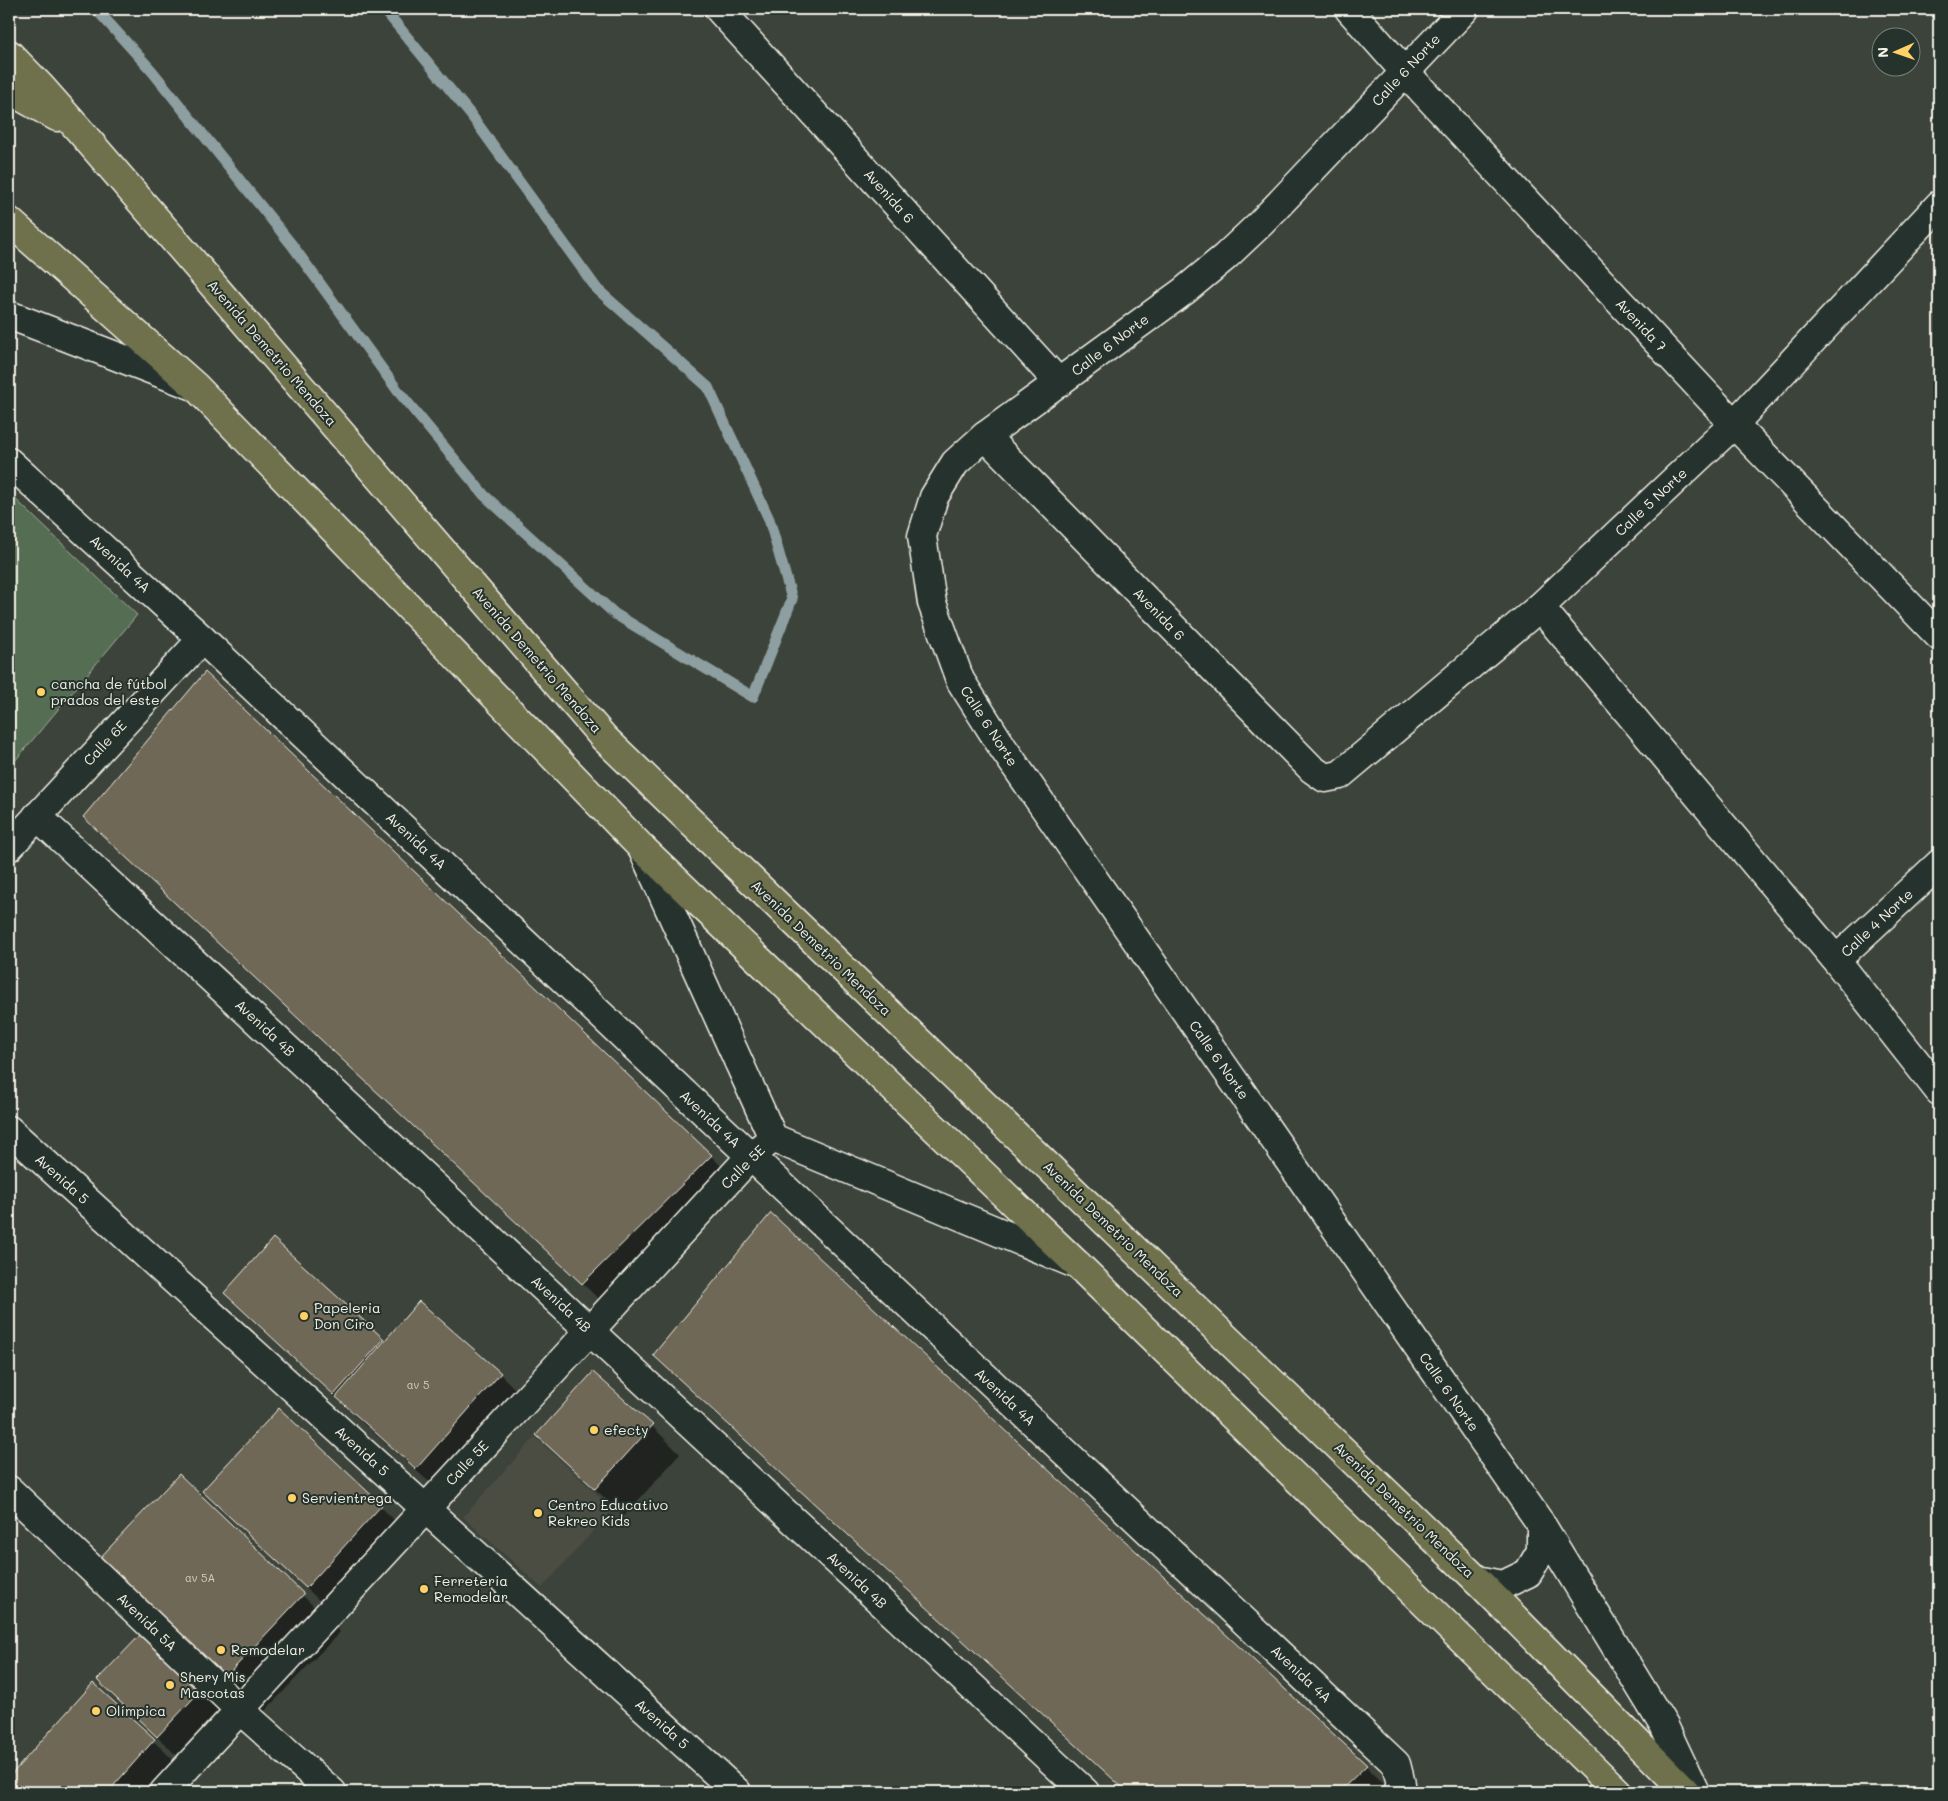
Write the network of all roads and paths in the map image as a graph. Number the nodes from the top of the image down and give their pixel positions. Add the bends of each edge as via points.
1 (1349, 9) edge
2 (1465, 9) edge
3 (732, 13) edge
4 (9, 54) edge
5 (1405, 72) junction
6 (9, 90) edge
7 (80, 131) junction
8 (1939, 205) edge
9 (9, 221) edge
10 (9, 315) edge
11 (1059, 383) junction
12 (196, 386) junction
13 (1734, 424) junction
14 (986, 436) junction
15 (9, 462) edge
16 (1540, 607) junction
17 (1939, 636) edge
18 (202, 640) junction
19 (1340, 775) joint
20 (37, 816) junction
21 (9, 847) edge
22 (642, 848) junction
23 (1939, 864) edge
24 (1836, 960) junction
25 (1939, 1091) edge
26 (9, 1130) edge
27 (773, 1138) junction
28 (750, 1157) junction
29 (1079, 1266) junction
30 (590, 1331) junction
31 (9, 1490) edge
32 (425, 1509) junction
33 (1540, 1524) junction
34 (1477, 1580) junction
35 (240, 1710) junction
36 (1400, 1788) edge
37 (164, 1792) edge
38 (332, 1792) edge
39 (737, 1792) edge
40 (1085, 1792) edge
41 (1618, 1792) edge
42 (1686, 1792) edge
43 (1695, 1792) edge

1 - 5 street, Avenida 7
2 - 5 street, Calle 6 Norte
3 - 11 street, Avenida 6
4 - 7 main road, Avenida Demetrio Mendoza
5 - 11 street, Calle 6 Norte via 1225,257
5 - 13 street, Avenida 7
6 - 7 main road
7 - 34 main road, Avenida Demetrio Mendoza via 604,738
8 - 13 street, Calle 5 Norte
9 - 12 main road
10 - 12 street
11 - 14 street, Calle 6 Norte
12 - 22 main road
13 - 16 street, Calle 5 Norte
13 - 17 street, Avenida 7
14 - 19 street, Avenida 6 via 1312,769 1325,778
14 - 33 street, Calle 6 Norte via 955,463 934,497 922,536 932,603 960,680 1008,756
15 - 18 street, Avenida 4A
16 - 19 street, Calle 5 Norte
16 - 24 street
18 - 20 street, Calle 6E
18 - 28 street, Avenida 4A
20 - 21 street, Calle 6E
20 - 30 street, Avenida 4B
22 - 27 street, Calle 5E
22 - 29 main road
23 - 24 street, Calle 4 Norte
24 - 25 street
26 - 32 street, Avenida 5
27 - 28 street, Calle 5E
27 - 29 street, Calle 5E
28 - 30 street, Calle 5E
28 - 36 street, Avenida 4A via 1396,1764
29 - 41 main road
30 - 32 street, Calle 5E
30 - 40 street, Avenida 4B
31 - 35 street, Avenida 5A
32 - 35 street, Calle 5E
32 - 39 street, Avenida 5
33 - 34 street via 1542,1551 1528,1573 1503,1584
33 - 43 street, Calle 6 Norte via 1664,1726
34 - 42 main road, Avenida Demetrio Mendoza
35 - 37 street, Calle 5E
35 - 38 street, Avenida 5A

